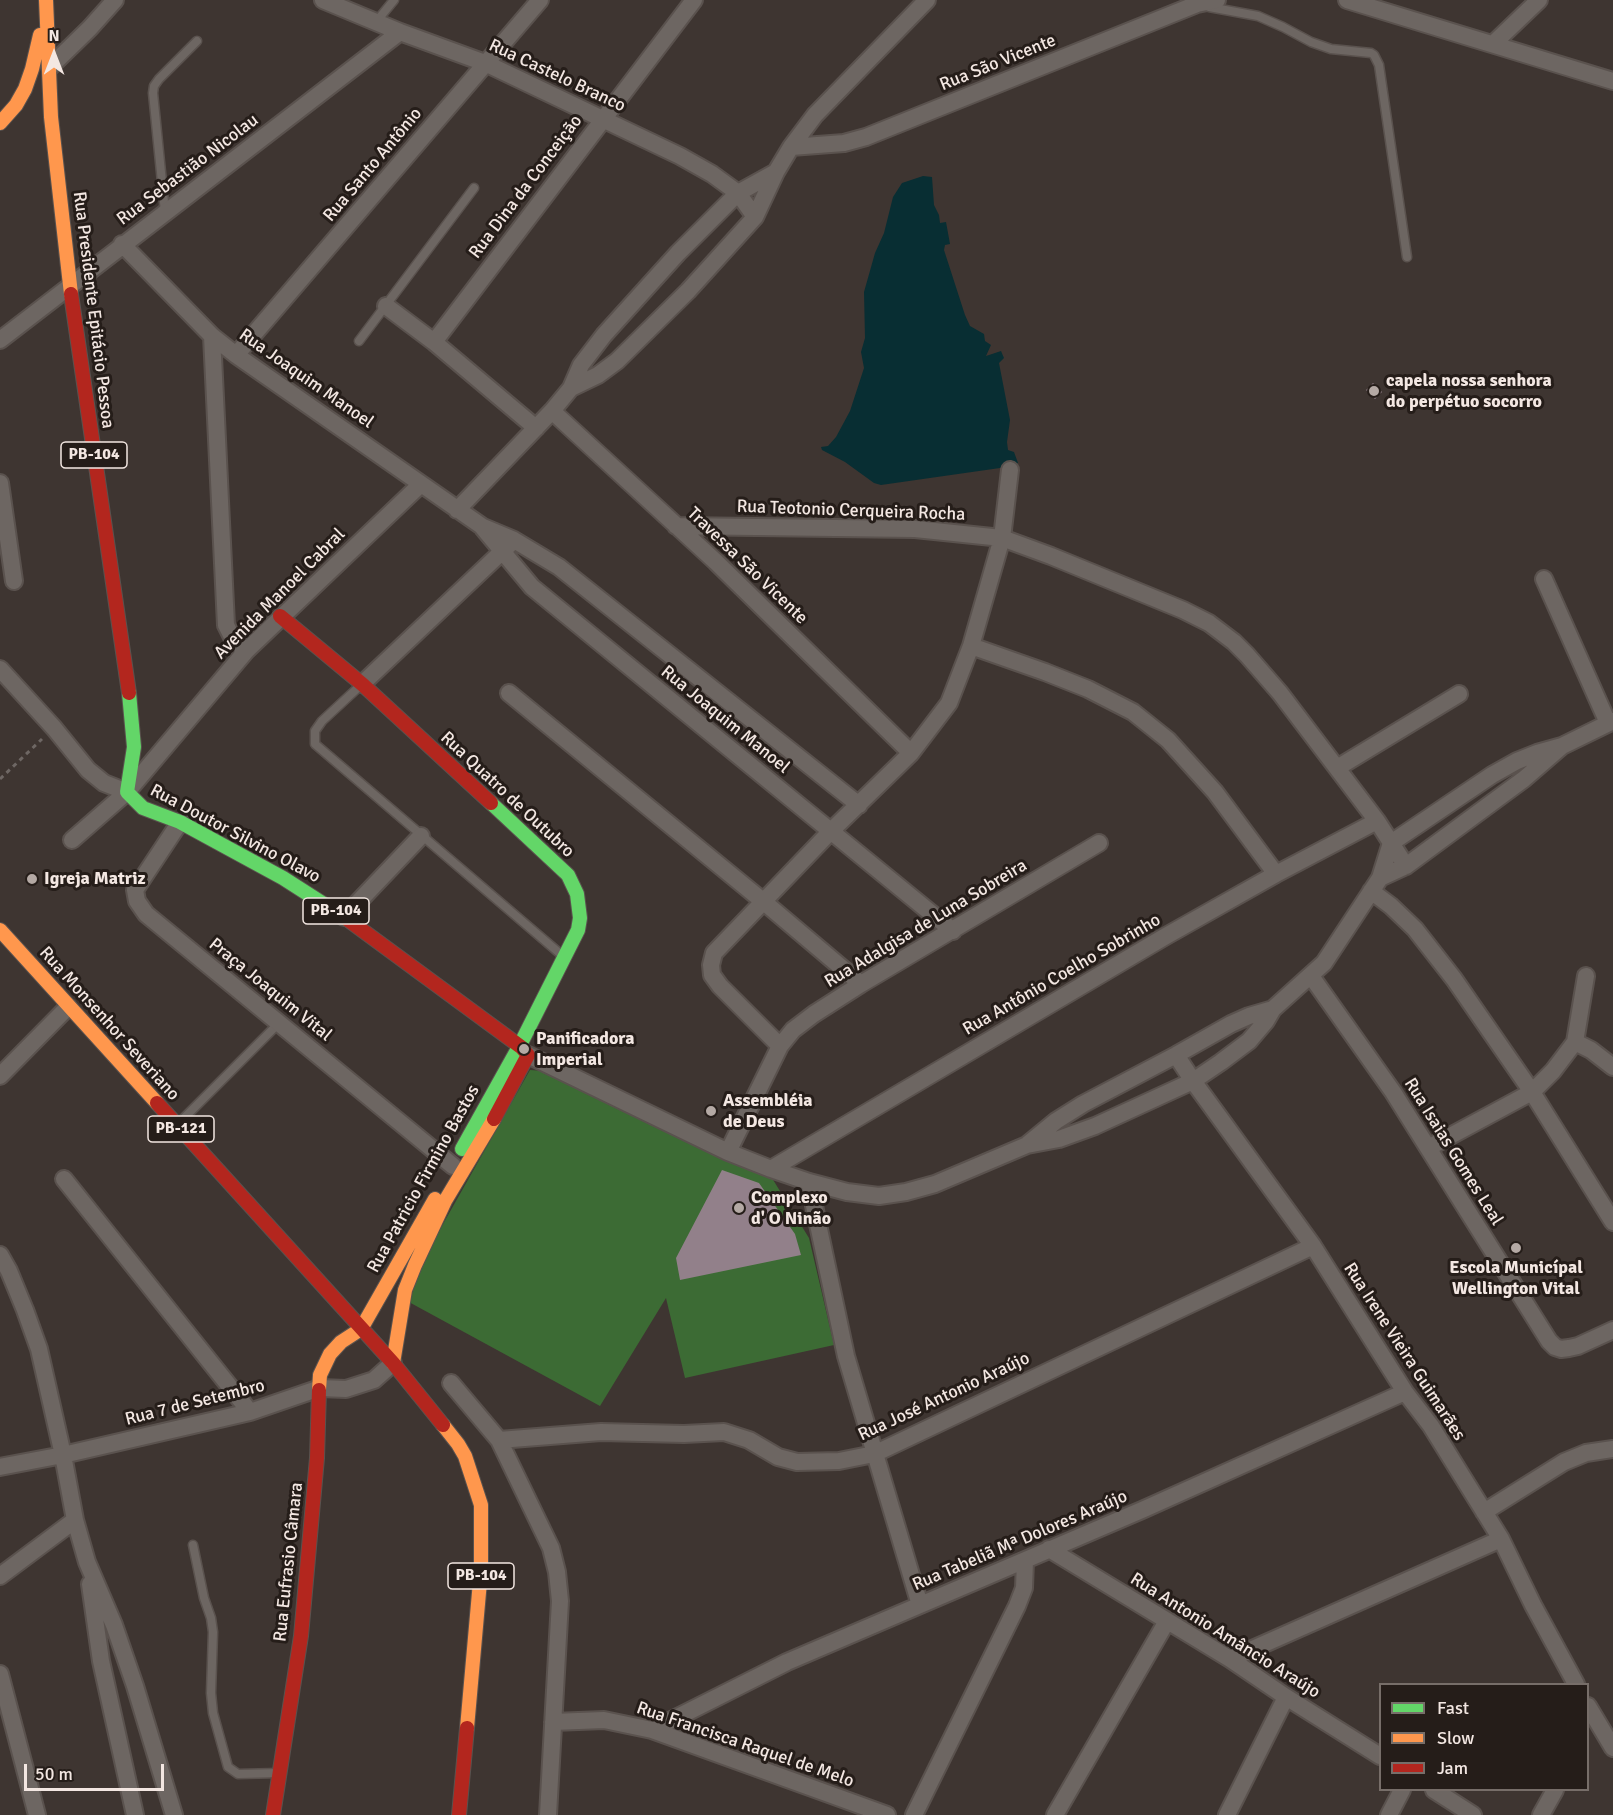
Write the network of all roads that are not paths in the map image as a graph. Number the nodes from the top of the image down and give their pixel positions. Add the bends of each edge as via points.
1 (115, 0) edge
2 (323, 0) edge
3 (393, 0) edge
4 (540, 0) edge
5 (694, 0) edge
6 (927, 0) edge
7 (1217, 0) edge
8 (1347, 0) edge
9 (1539, 0) edge
10 (46, 4) edge
11 (1197, 4) junction
12 (376, 22) junction
13 (400, 32) junction
14 (197, 41) dead end
15 (1493, 44) junction
16 (485, 63) junction
17 (50, 67) junction
18 (1613, 81) edge
19 (27, 105) junction
20 (51, 117) junction
21 (603, 118) junction
22 (0, 123) edge
23 (791, 147) junction
24 (776, 172) junction
25 (474, 188) dead end
26 (738, 193) junction
27 (165, 212) junction
28 (755, 217) junction
29 (122, 244) junction
30 (1407, 256) dead end
31 (70, 286) junction
32 (386, 306) junction
33 (212, 336) junction
34 (0, 340) edge
35 (358, 341) dead end
36 (434, 342) junction
37 (236, 355) junction
38 (571, 387) junction
39 (552, 411) junction
40 (536, 428) junction
41 (1010, 471) dead end
42 (0, 483) edge
43 (421, 484) junction
44 (457, 510) junction
45 (676, 526) junction
46 (1002, 538) junction
47 (508, 546) junction
48 (1544, 579) dead end
49 (14, 581) dead end
50 (280, 616) junction
51 (971, 646) junction
52 (246, 651) junction
53 (0, 669) edge
54 (362, 684) junction
55 (508, 693) dead end
56 (1459, 694) dead end
57 (1610, 722) edge
58 (1562, 746) junction
59 (911, 753) junction
60 (1337, 768) junction
61 (127, 792) junction
62 (859, 805) junction
63 (1377, 821) junction
64 (180, 822) junction
65 (830, 832) junction
66 (421, 836) junction
67 (72, 840) dead end
68 (1099, 843) dead end
69 (1391, 843) junction
70 (1406, 866) junction
71 (1276, 874) junction
72 (1376, 884) junction
73 (764, 902) junction
74 (344, 917) junction
75 (0, 930) edge
76 (953, 931) junction
77 (564, 957) junction
78 (1311, 976) junction
79 (1586, 976) dead end
80 (861, 984) junction
81 (68, 1007) junction
82 (1273, 1009) junction
83 (279, 1023) junction
84 (1575, 1042) junction
85 (780, 1046) junction
86 (523, 1051) junction
87 (1176, 1055) junction
88 (1613, 1067) edge
89 (0, 1076) edge
90 (1193, 1081) junction
91 (1532, 1092) junction
92 (177, 1125) junction
93 (1027, 1145) junction
94 (1428, 1148) junction
95 (728, 1152) junction
96 (453, 1166) junction
97 (771, 1169) junction
98 (64, 1179) dead end
99 (809, 1182) junction
100 (1613, 1222) edge
101 (1312, 1246) junction
102 (0, 1255) edge
103 (361, 1329) junction
104 (1613, 1330) edge
105 (393, 1363) junction
106 (451, 1383) dead end
107 (320, 1388) junction
108 (1405, 1392) junction
109 (250, 1412) junction
110 (499, 1440) junction
111 (1613, 1449) edge
112 (874, 1454) junction
113 (63, 1455) junction
114 (0, 1467) edge
115 (1484, 1512) junction
116 (75, 1520) junction
117 (1501, 1539) junction
118 (193, 1545) dead end
119 (1049, 1549) junction
120 (1025, 1561) junction
121 (87, 1562) junction
122 (0, 1576) edge
123 (920, 1605) junction
124 (1167, 1621) junction
125 (1230, 1659) junction
126 (0, 1674) edge
127 (1575, 1683) edge
128 (1286, 1697) junction
129 (1590, 1718) edge
130 (553, 1722) junction
131 (652, 1730) junction
132 (1613, 1748) edge
133 (1379, 1755) edge
134 (279, 1773) junction
135 (1401, 1791) edge
136 (1436, 1791) edge
137 (1554, 1791) edge
138 (37, 1815) edge
139 (135, 1815) edge
140 (174, 1815) edge
141 (273, 1815) edge
142 (459, 1815) edge
143 (548, 1815) edge
144 (887, 1815) edge
145 (914, 1815) edge
146 (1055, 1815) edge
147 (1227, 1815) edge
148 (1389, 1815) edge
149 (1473, 1815) edge
150 (1541, 1815) edge

1 - 17 street
2 - 12 street, Rua Castelo Branco
3 - 12 lane
4 - 16 street, Rua Santo Antônio
5 - 21 street, Rua Dina da Conceição
6 - 23 street via 815,115
7 - 11 street, Rua São Vicente
8 - 15 street
9 - 15 street
10 - 17 main road, PB-104
10 - 19 main road
11 - 23 street, Rua São Vicente via 866,137 844,143
11 - 30 lane via 1258,16 1331,49 1374,55 1379,65
12 - 13 street, Rua Castelo Branco
13 - 16 street, Rua Castelo Branco
13 - 27 street, Rua Sebastião Nicolau
14 - 27 lane via 154,86
15 - 18 street
16 - 21 street, Rua Castelo Branco
16 - 37 street, Rua Santo Antônio
17 - 20 main road, PB-104
19 - 20 main road via 45,110
19 - 22 main road
20 - 31 main road, Rua Presidente Epitácio Pessoa / PB-104
21 - 26 street, Rua Castelo Branco via 688,160
21 - 36 street, Rua Dina da Conceição
23 - 24 street
24 - 26 street
24 - 28 street
25 - 32 lane
26 - 28 street, Rua Castelo Branco
26 - 38 street via 604,334 581,365
27 - 29 street, Rua Sebastião Nicolau
28 - 38 street via 617,362
29 - 31 street, Rua Sebastião Nicolau
29 - 33 street, Rua Joaquim Manoel
31 - 34 street, Rua Sebastião Nicolau
31 - 61 main road, Rua Presidente Epitácio Pessoa / PB-104 via 132,713 134,747
32 - 35 lane
32 - 36 street
33 - 37 street, Rua Joaquim Manoel
33 - 52 street via 226,625
36 - 40 street
37 - 43 street, Rua Joaquim Manoel
38 - 39 street
39 - 40 street
39 - 45 street, Travessa São Vicente
40 - 44 street
41 - 46 street
42 - 49 street
43 - 44 street, Rua Joaquim Manoel
43 - 50 street, Avenida Manoel Cabral
44 - 47 street, Rua Joaquim Manoel
45 - 46 street, Rua Teotonio Cerqueira Rocha via 915,529
45 - 59 street, Travessa São Vicente
46 - 51 street
46 - 60 street, Rua Teotonio Cerqueira Rocha via 1209,623 1247,655
47 - 54 street
47 - 62 street, Rua Joaquim Manoel via 559,567
47 - 65 street, Rua Joaquim Manoel via 532,587
48 - 57 street
50 - 52 street, Avenida Manoel Cabral
50 - 54 main road, Rua Quatro de Outubro
51 - 59 street via 949,703
51 - 71 street via 1088,689 1133,712 1168,740 1215,792
52 - 61 street, Avenida Manoel Cabral
53 - 61 street via 88,771
54 - 66 lane via 322,721 315,730 315,744
54 - 77 main road, Rua Quatro de Outubro via 568,875 577,894 580,918
55 - 73 street
56 - 60 street
57 - 58 street
58 - 69 street via 1508,766
58 - 70 street
59 - 62 street
60 - 63 street, Rua Teotonio Cerqueira Rocha
61 - 64 main road, Rua Doutor Silvino Olavo / PB-104 via 143,808
61 - 67 street, Avenida Manoel Cabral
62 - 65 street
63 - 69 street, Rua Teotonio Cerqueira Rocha
63 - 71 street, Rua Antônio Coelho Sobrinho
64 - 74 main road, Rua Doutor Silvino Olavo / PB-104 via 283,878
64 - 83 street, Praça Joaquim Vital via 135,890 137,902 146,914
65 - 73 street
65 - 76 street, Rua Joaquim Manoel
66 - 74 street
66 - 77 lane
68 - 76 street, Rua Adalgisa de Luna Sobreira
69 - 70 street, Rua Teotonio Cerqueira Rocha
69 - 72 street
70 - 72 street
71 - 97 street, Rua Antônio Coelho Sobrinho
72 - 78 street via 1332,952
72 - 91 street via 1455,979
73 - 80 street
73 - 85 street via 714,953 712,975
74 - 86 main road, Rua Doutor Silvino Olavo / PB-104
75 - 81 main road, Rua Monsenhor Severiano / PB-121
76 - 80 street, Rua Adalgisa de Luna Sobreira
77 - 86 main road, Rua Quatro de Outubro
78 - 82 street
78 - 94 street, Rua Isaias Gomes Leal
79 - 84 street
80 - 85 street, Rua Adalgisa de Luna Sobreira via 807,1019
81 - 89 street
81 - 92 main road, Rua Monsenhor Severiano / PB-121
82 - 87 street via 1231,1024
82 - 90 street via 1249,1041
83 - 92 lane
83 - 96 street, Praça Joaquim Vital
84 - 88 street
84 - 91 street
85 - 95 street, Rua Adalgisa de Luna Sobreira
86 - 95 street
86 - 96 main road, Rua Patricio Firmino Bastos
86 - 105 main road, Rua Patricio Firmino Bastos via 506,1099 446,1201 415,1265 405,1290
87 - 90 street, Rua Irene Vieira Guimarães
87 - 93 street via 1074,1110
90 - 93 street via 1095,1126
90 - 101 street, Rua Irene Vieira Guimarães
91 - 94 street
91 - 100 street
92 - 103 main road, Rua Monsenhor Severiano / PB-121
93 - 99 street via 935,1184 906,1192 879,1196
94 - 104 street, Rua Isaias Gomes Leal via 1555,1347 1578,1346
95 - 97 street
96 - 103 main road, Rua Patricio Firmino Bastos
97 - 99 street
98 - 109 street
99 - 112 street via 846,1356
101 - 108 street, Rua Irene Vieira Guimarães
101 - 112 street, Rua José Antonio Araújo
102 - 113 street via 39,1349
103 - 105 main road, PB-121
103 - 107 main road, Rua Eufrasio Câmara via 330,1354 320,1375
105 - 107 street, Rua 7 de Setembro via 374,1380 346,1389
105 - 142 main road, PB-104 via 458,1444 481,1505 480,1593
106 - 110 street
107 - 109 street, Rua 7 de Setembro
107 - 134 main road, Rua Eufrasio Câmara via 301,1636
108 - 115 street, Rua Irene Vieira Guimarães via 1431,1426
108 - 119 street, Rua Tabeliã Mª Dolores Araújo
109 - 113 street, Rua 7 de Setembro
110 - 112 street, Rua José Antonio Araújo via 601,1432 724,1432 797,1462 839,1461
110 - 130 street via 551,1548 557,1572 560,1601
111 - 115 street via 1586,1453 1564,1462
112 - 123 street
113 - 114 street, Rua 7 de Setembro
113 - 116 street
115 - 117 street, Rua Irene Vieira Guimarães
116 - 121 street
116 - 122 street
117 - 125 street
117 - 127 street, Rua Irene Vieira Guimarães
118 - 134 lane via 211,1618 213,1713 228,1767 238,1774
119 - 120 street, Rua Tabeliã Mª Dolores Araújo
119 - 124 street, Rua Antonio Amâncio Araújo
120 - 123 street, Rua Tabeliã Mª Dolores Araújo
120 - 145 street via 1024,1588 1017,1606
121 - 139 street via 101,1661
121 - 140 street via 135,1686
123 - 131 street, Rua Tabeliã Mª Dolores Araújo via 787,1662
124 - 125 street, Rua Antonio Amâncio Araújo
124 - 146 street
125 - 128 street, Rua Antonio Amâncio Araújo
126 - 138 street
128 - 133 street, Rua Antonio Amâncio Araújo
128 - 147 street
129 - 132 street
130 - 131 street, Rua Francisca Raquel de Melo via 604,1720
130 - 143 street
131 - 144 street, Rua Francisca Raquel de Melo
134 - 141 main road, Rua Eufrasio Câmara
135 - 148 street
136 - 149 street
137 - 150 street

